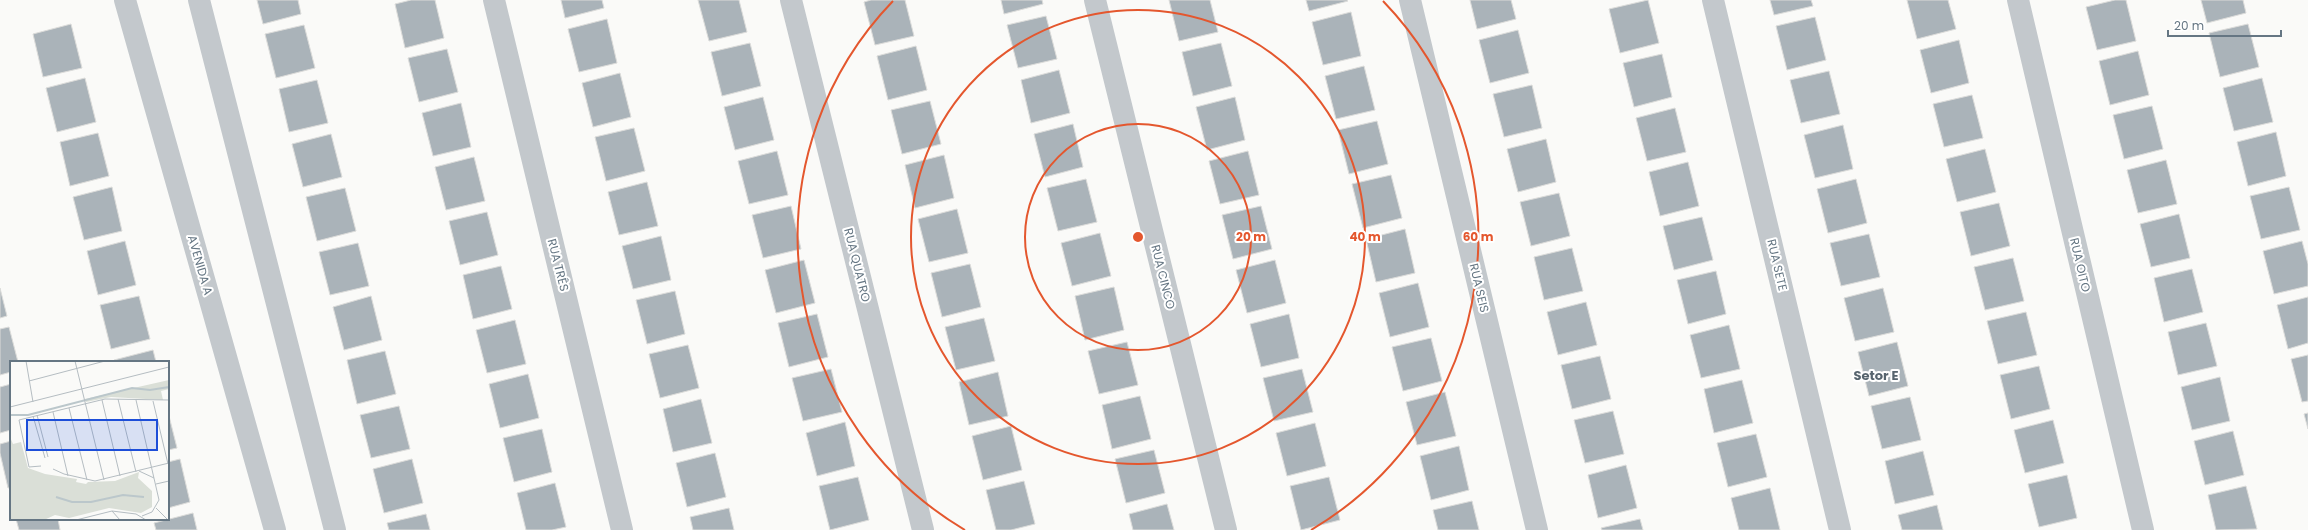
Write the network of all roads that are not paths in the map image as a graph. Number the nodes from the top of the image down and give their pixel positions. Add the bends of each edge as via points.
1 (125, 0) edge
2 (199, 0) edge
3 (494, 0) edge
4 (791, 0) edge
5 (1095, 0) edge
6 (1410, 0) edge
7 (1713, 0) edge
8 (2018, 0) edge
9 (275, 530) edge
10 (335, 530) edge
11 (622, 530) edge
12 (923, 530) edge
13 (1226, 530) edge
14 (1537, 530) edge
15 (1840, 530) edge
16 (2143, 530) edge

1 - 9 street, AVENIDA A
2 - 10 street
3 - 11 street, RUA TRÊS
4 - 12 street, RUA QUATRO
5 - 13 street, RUA CINCO
6 - 14 street, RUA SEIS
7 - 15 street, RUA SETE
8 - 16 street, RUA OITO

